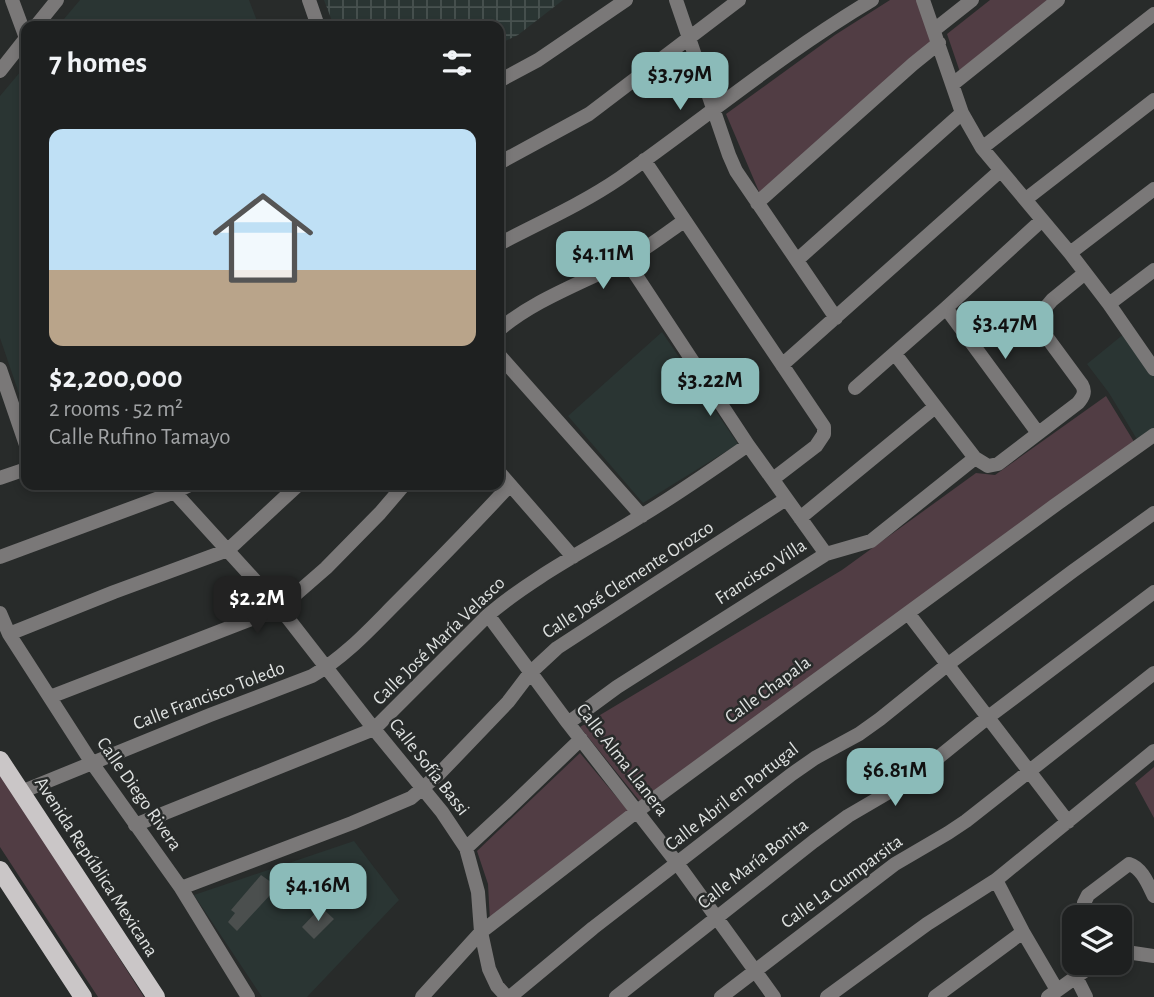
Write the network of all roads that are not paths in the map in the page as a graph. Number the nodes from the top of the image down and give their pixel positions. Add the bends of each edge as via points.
1 (12, 0) edge
2 (57, 0) edge
3 (309, 0) edge
4 (626, 0) edge
5 (676, 0) edge
6 (739, 0) edge
7 (872, 0) edge
8 (923, 0) edge
9 (972, 0) edge
10 (1058, 0) edge
11 (1154, 14) edge
12 (40, 21) edge
13 (316, 21) edge
14 (21, 24) edge
15 (936, 37) junction
16 (689, 38) junction
17 (21, 44) edge
18 (0, 71) edge
19 (504, 78) edge
20 (953, 84) junction
21 (1154, 100) edge
22 (714, 108) junction
23 (962, 113) junction
24 (982, 148) junction
25 (504, 160) edge
26 (644, 160) junction
27 (1000, 171) junction
28 (1154, 189) edge
29 (1026, 200) junction
30 (757, 203) junction
31 (1042, 220) junction
32 (684, 221) junction
33 (504, 241) edge
34 (1070, 253) junction
35 (626, 260) junction
36 (797, 260) junction
37 (1154, 270) edge
38 (1085, 273) junction
39 (1109, 304) junction
40 (946, 308) junction
41 (836, 318) junction
42 (504, 326) edge
43 (895, 354) junction
44 (504, 361) edge
45 (782, 365) junction
46 (0, 369) edge
47 (1154, 369) edge
48 (855, 388) dead end
49 (935, 407) junction
50 (21, 430) edge
51 (1038, 433) junction
52 (1154, 435) edge
53 (748, 445) junction
54 (975, 458) junction
55 (21, 471) edge
56 (0, 478) edge
57 (504, 478) edge
58 (773, 480) junction
59 (510, 485) junction
60 (167, 490) edge
61 (174, 490) edge
62 (293, 490) edge
63 (400, 490) edge
64 (786, 499) junction
65 (1154, 513) edge
66 (642, 516) junction
67 (800, 519) junction
68 (229, 550) junction
69 (825, 554) junction
70 (0, 557) edge
71 (573, 557) junction
72 (1154, 592) edge
73 (280, 608) junction
74 (908, 612) junction
75 (488, 615) junction
76 (3, 624) edge
77 (947, 665) junction
78 (326, 668) junction
79 (530, 673) junction
80 (1154, 673) edge
81 (50, 697) junction
82 (987, 718) junction
83 (568, 723) junction
84 (374, 729) junction
85 (581, 739) junction
86 (1154, 751) edge
87 (0, 760) edge
88 (92, 763) junction
89 (1028, 771) junction
90 (423, 789) junction
91 (21, 792) junction
92 (636, 812) junction
93 (1068, 822) junction
94 (135, 825) junction
95 (466, 848) junction
96 (677, 863) junction
97 (0, 870) edge
98 (996, 880) junction
99 (181, 888) junction
100 (1154, 896) edge
101 (1085, 905) edge
102 (717, 918) junction
103 (481, 932) junction
104 (1023, 932) junction
105 (1132, 953) edge
106 (1154, 956) edge
107 (754, 971) junction
108 (1079, 975) edge
109 (1076, 977) junction
110 (1052, 994) edge
111 (83, 997) edge
112 (156, 997) edge
113 (248, 997) edge
114 (422, 997) edge
115 (509, 997) edge
116 (615, 997) edge
117 (721, 997) edge
118 (774, 997) edge
119 (827, 997) edge
120 (935, 997) edge
121 (1086, 997) edge

1 - 14 street
2 - 12 street
3 - 13 street
4 - 19 street
5 - 16 street
6 - 16 street
7 - 22 street
8 - 15 street
9 - 15 street
10 - 20 street
11 - 24 street
15 - 20 street
15 - 30 street
16 - 22 street
16 - 25 street via 589,114
17 - 18 street
20 - 23 street
21 - 29 street
22 - 26 street
22 - 30 street via 736,171
23 - 24 street
23 - 36 street
24 - 27 street
26 - 32 street
26 - 33 street via 598,192
27 - 29 street
27 - 41 street
28 - 34 street
29 - 31 street
30 - 36 street
31 - 34 street
31 - 40 street
32 - 35 street
32 - 45 street
34 - 38 street
35 - 42 street
35 - 53 street
36 - 41 street
37 - 39 street
38 - 39 street
38 - 51 street via 1052,300 1039,319 1043,332 1084,388 1084,395
39 - 47 street
40 - 43 street
40 - 51 street
41 - 45 street
43 - 48 street
43 - 49 street
44 - 66 street
45 - 58 street via 824,433 816,446
46 - 50 street
49 - 54 street
49 - 67 street
51 - 54 street via 998,464 988,466
52 - 74 street, Calle Chapala
53 - 58 street
53 - 66 street, Calle José María Velasco
54 - 69 street, Francisco Villa via 878,537
55 - 56 street
57 - 59 street
58 - 64 street
59 - 71 street
59 - 78 street, Calle Francisco Toledo
60 - 70 street
61 - 68 street, Calle Sofía Bassi
62 - 68 street
63 - 73 street via 326,568
64 - 67 street
64 - 79 street, Calle José Clemente Orozco via 557,648
65 - 77 street, Calle Abril en Portugal
66 - 71 street, Calle José María Velasco
67 - 69 street
68 - 73 street, Calle Sofía Bassi
68 - 76 street via 114,592
69 - 83 street, Francisco Villa
71 - 75 street, Calle José María Velasco
72 - 82 street, Calle María Bonita
73 - 78 street, Calle Sofía Bassi
73 - 81 street
74 - 77 street
74 - 92 street, Calle Chapala
75 - 79 street, Calle Alma Llanera
75 - 84 street, Calle José María Velasco
76 - 81 street, Calle Diego Rivera
77 - 82 street
77 - 96 street, Calle Abril en Portugal via 880,719 815,758
78 - 84 street, Calle Sofía Bassi
78 - 88 street, Calle Francisco Toledo
79 - 83 street, Calle Alma Llanera
79 - 90 street, Calle José Clemente Orozco via 509,702
80 - 89 street, Calle La Cumparsita
81 - 88 street, Calle Diego Rivera
82 - 89 street
82 - 102 street, Calle María Bonita via 913,778 837,824
83 - 85 street, Calle Alma Llanera
84 - 90 street, Calle Sofía Bassi
84 - 94 street, Calle José María Velasco
85 - 92 street, Calle Alma Llanera
85 - 95 street
86 - 93 street
87 - 91 main road, Avenida República Mexicana
88 - 91 street, Calle Francisco Toledo
88 - 94 street, Calle Diego Rivera
89 - 93 street
89 - 107 street, Calle La Cumparsita
90 - 95 street, Calle Sofía Bassi
90 - 99 street, Calle José Clemente Orozco via 352,823
91 - 112 main road, Avenida República Mexicana
92 - 96 street, Calle Alma Llanera
92 - 103 street, Calle Chapala
93 - 98 street
94 - 99 street, Calle Diego Rivera
95 - 103 street, Calle Sofía Bassi via 478,892
96 - 102 street, Calle Alma Llanera
96 - 115 street, Calle Abril en Portugal
97 - 111 main road
98 - 104 street
98 - 119 street
99 - 113 street, Calle Diego Rivera
100 - 101 street via 1138,868 1129,864 1088,895
102 - 107 street, Calle Alma Llanera
102 - 116 street, Calle María Bonita
103 - 114 street, Calle Chapala
103 - 115 street, Calle Sofía Bassi via 488,969
104 - 110 street
104 - 120 street
105 - 106 street
107 - 117 street, Calle La Cumparsita
107 - 118 street, Calle Alma Llanera
108 - 109 street
109 - 110 street
109 - 121 street

